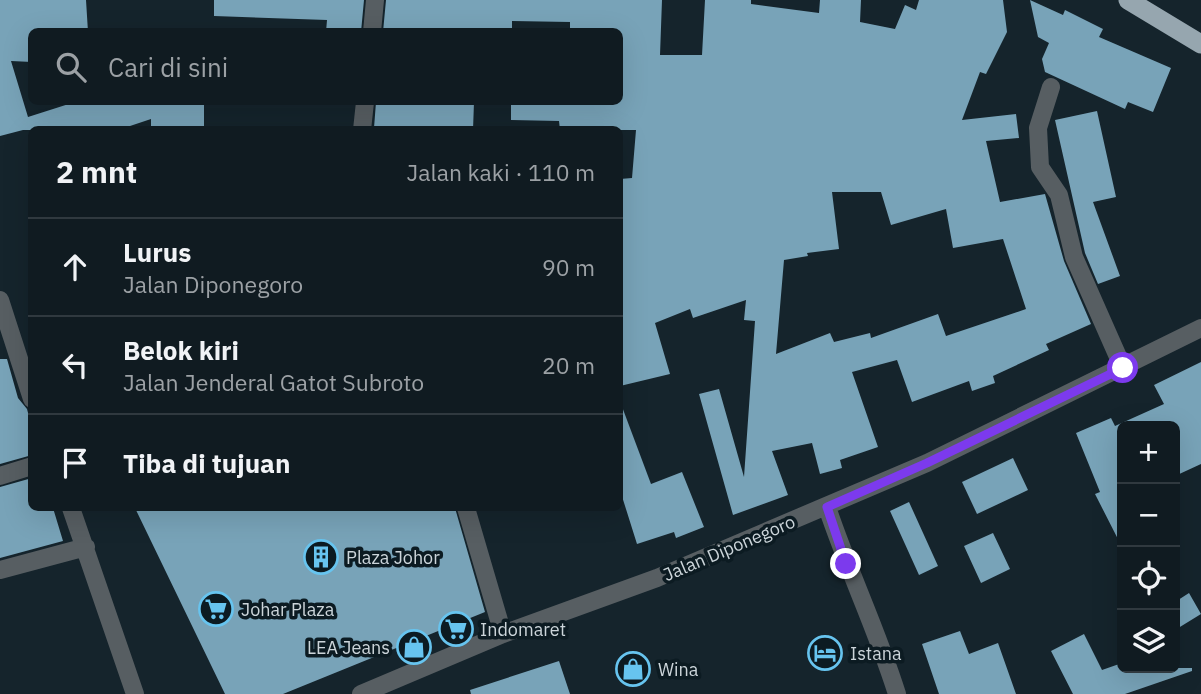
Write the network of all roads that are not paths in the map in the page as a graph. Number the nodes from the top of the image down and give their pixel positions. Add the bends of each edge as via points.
1 (375, 0) edge
2 (1128, 0) edge
3 (372, 28) edge
4 (1201, 44) edge
5 (1051, 87) dead end
6 (365, 105) edge
7 (362, 126) edge
8 (0, 300) edge
9 (1201, 328) edge
10 (1123, 368) junction
11 (28, 387) edge
12 (28, 467) edge
13 (0, 476) edge
14 (827, 507) junction
15 (72, 511) edge
16 (467, 511) edge
17 (86, 547) junction
18 (0, 570) edge
19 (503, 634) junction
20 (135, 694) edge
21 (361, 694) edge
22 (897, 694) edge

1 - 3 street
2 - 4 highway
5 - 10 street via 1038,128 1040,167 1059,195 1074,257
6 - 7 street
8 - 11 street
9 - 10 street, Jalan Diponegoro
10 - 14 street, Jalan Diponegoro
12 - 13 street
14 - 19 street, Jalan Diponegoro via 657,578
14 - 22 street
15 - 17 street
16 - 19 street
17 - 18 street
17 - 20 street
19 - 21 street, Jalan Diponegoro

